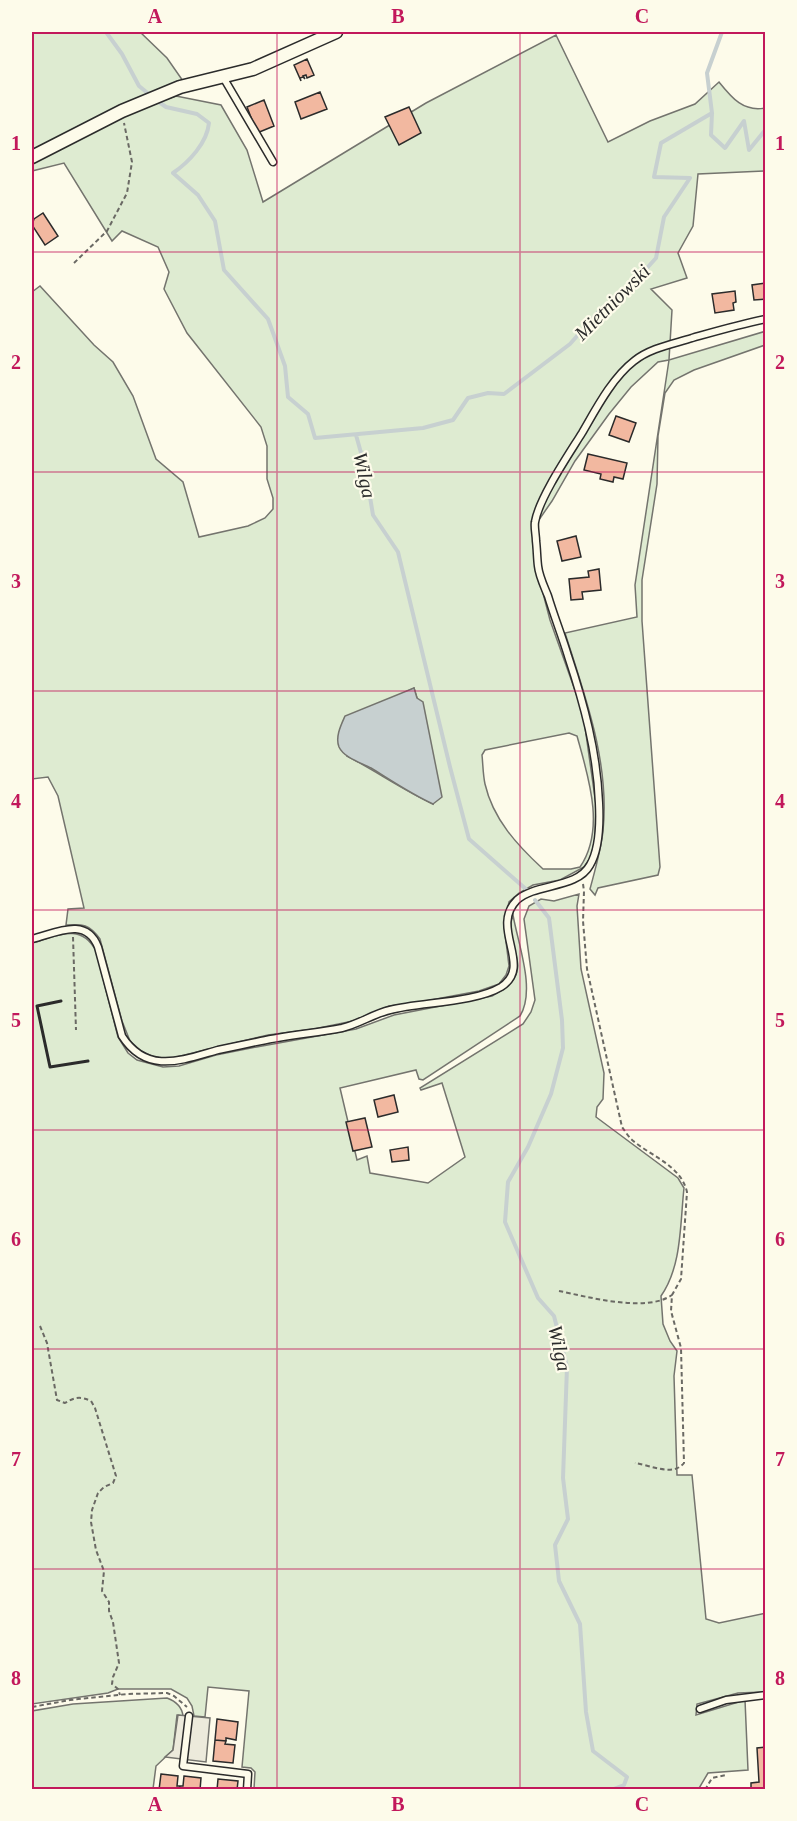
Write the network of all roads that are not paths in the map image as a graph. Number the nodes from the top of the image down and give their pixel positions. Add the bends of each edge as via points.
1 (336, 32) edge
2 (223, 77) junction
3 (32, 158) edge
4 (273, 162) dead end
5 (765, 319) edge
6 (32, 939) edge
7 (765, 1695) edge
8 (700, 1709) dead end
9 (189, 1716) road end
10 (247, 1790) edge

1 - 2 street via 253,69
2 - 3 street via 180,87 122,111
2 - 4 lane
5 - 6 lane via 654,349 633,361 611,386 543,501 535,523 538,568 569,657 594,747 598,840 589,869 518,900 511,911 507,935 514,967 503,986 473,997 387,1010 343,1028 166,1062 140,1056 122,1036 95,938 75,929
7 - 8 lane via 734,1698
9 - 10 lane via 183,1766 248,1774

